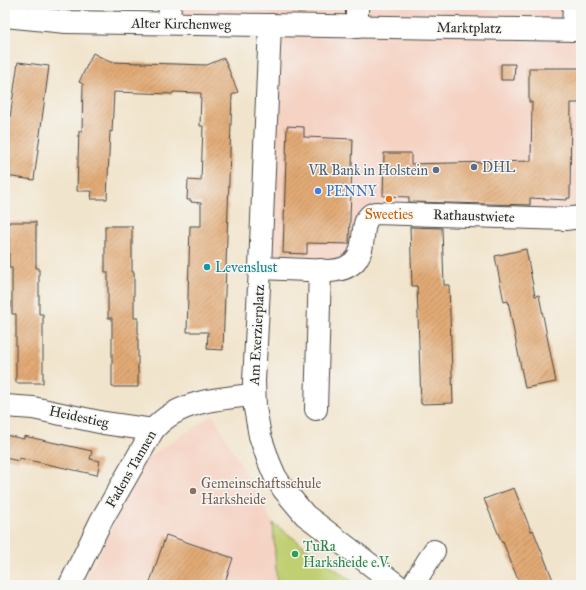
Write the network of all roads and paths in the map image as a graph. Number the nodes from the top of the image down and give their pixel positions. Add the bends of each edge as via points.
1 (357, 5) edge
2 (574, 5) edge
3 (169, 14) edge
4 (5, 16) edge
5 (270, 25) junction
6 (356, 27) junction
7 (577, 30) edge
8 (581, 217) edge
9 (260, 268) junction
10 (320, 270) junction
11 (254, 395) junction
12 (5, 406) edge
13 (316, 409) dead end
14 (153, 430) junction
15 (434, 551) dead end
16 (70, 585) edge
17 (397, 585) edge
18 (413, 585) edge

1 - 6 street
2 - 7 street
3 - 4 street, Alter Kirchenweg via 66,22
3 - 5 street, Alter Kirchenweg
5 - 6 street, Alter Kirchenweg
5 - 9 street, Am Exerzierplatz
6 - 7 street, Marktplatz
8 - 10 street, Rathaustwiete via 565,219 372,213 364,223 362,247 356,260 341,270
9 - 10 street
9 - 11 street, Am Exerzierplatz
10 - 13 street
11 - 14 street, Fadens Tannen via 187,407 167,416
11 - 17 street, Am Exerzierplatz via 264,450 284,490 305,515
12 - 14 street, Heidestieg via 32,408
14 - 16 street, Fadens Tannen via 101,521
15 - 18 street

